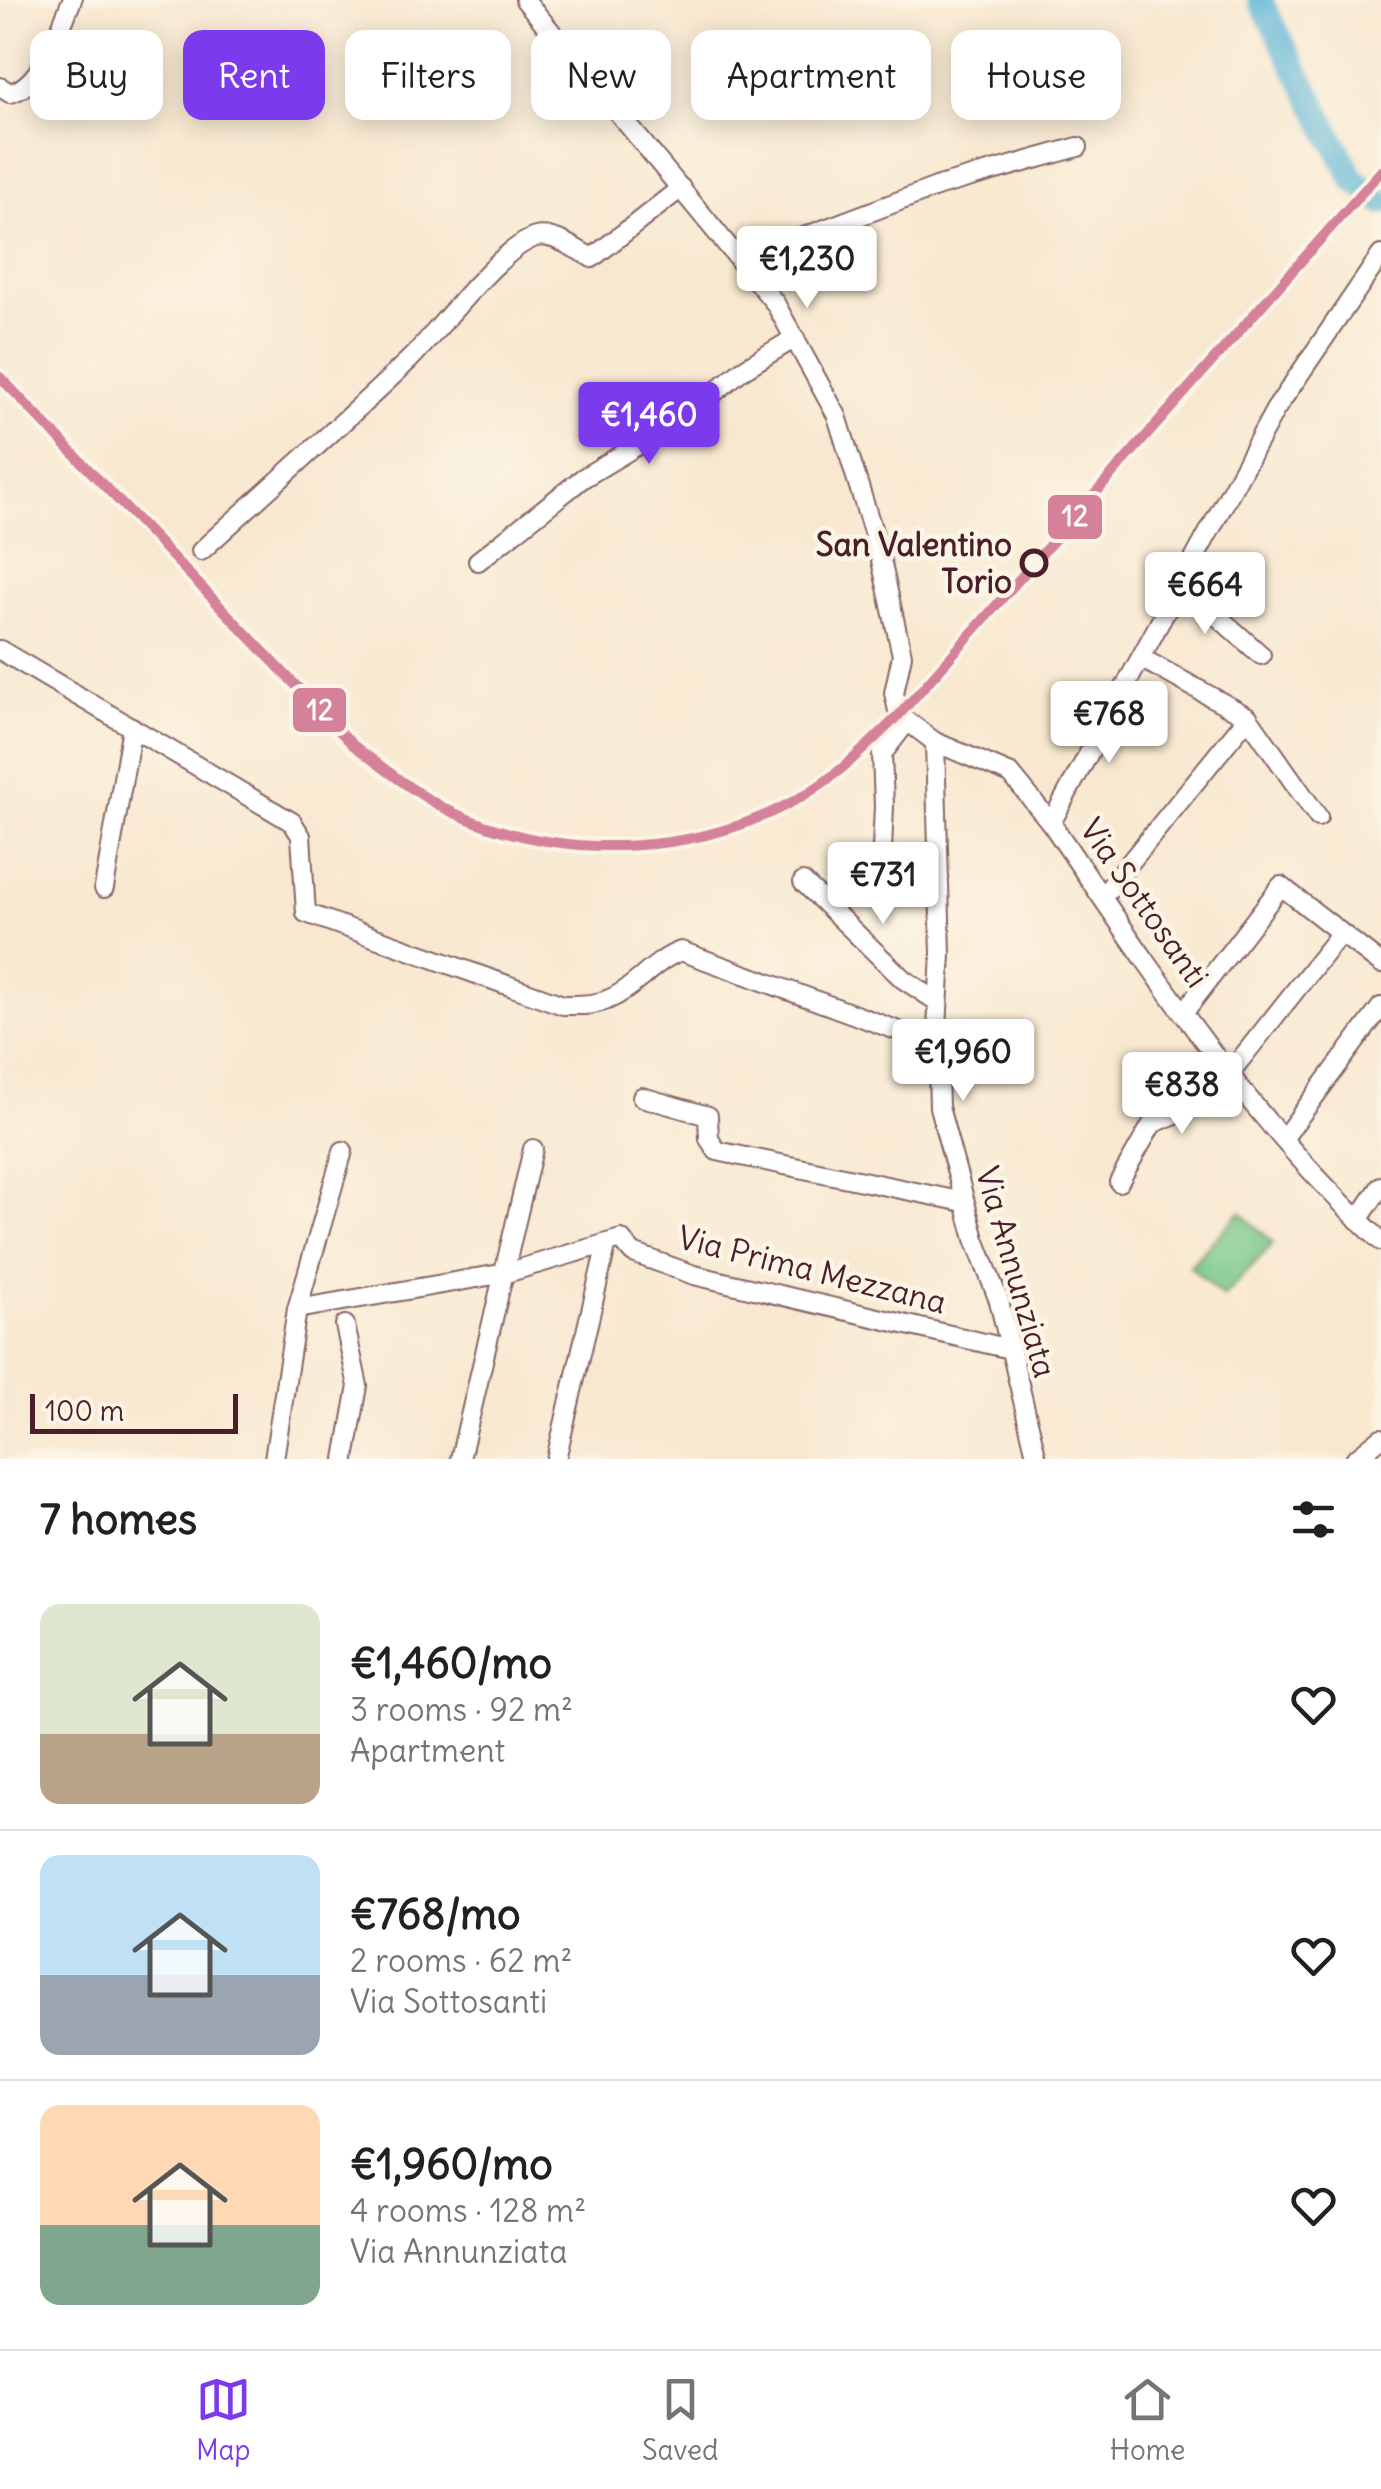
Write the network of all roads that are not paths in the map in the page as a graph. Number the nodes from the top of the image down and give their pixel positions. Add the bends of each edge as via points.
1 (72, 0) edge
2 (525, 0) edge
3 (0, 88) edge
4 (1078, 147) dead end
5 (682, 188) junction
6 (1381, 256) edge
7 (740, 262) junction
8 (795, 338) junction
9 (200, 551) dead end
10 (478, 561) dead end
11 (1181, 584) junction
12 (0, 650) edge
13 (1262, 655) dead end
14 (1141, 658) junction
15 (1248, 717) junction
16 (903, 719) junction
17 (132, 728) junction
18 (934, 742) junction
19 (1318, 817) dead end
20 (1052, 823) junction
21 (882, 870) dead end
22 (803, 882) dead end
23 (104, 888) dead end
24 (1102, 896) junction
25 (1340, 934) junction
26 (1381, 964) edge
27 (938, 1002) junction
28 (1381, 1007) edge
29 (1184, 1012) junction
30 (937, 1045) junction
31 (1234, 1080) junction
32 (642, 1097) dead end
33 (1284, 1139) junction
34 (534, 1148) dead end
35 (343, 1151) dead end
36 (1119, 1182) dead end
37 (1381, 1186) edge
38 (964, 1202) junction
39 (1358, 1220) junction
40 (1381, 1241) edge
41 (607, 1243) junction
42 (506, 1273) junction
43 (297, 1310) junction
44 (346, 1324) dead end
45 (1010, 1349) junction
46 (1380, 1440) edge
47 (274, 1459) edge
48 (344, 1459) edge
49 (460, 1459) edge
50 (556, 1459) edge
51 (1036, 1459) edge
52 (1355, 1459) edge

1 - 3 street via 30,84 10,93
2 - 5 street
4 - 7 street via 939,186
5 - 7 street
5 - 9 street via 592,258 549,237 521,246 412,358
6 - 11 street, Via Sottosanti via 1275,410
7 - 8 street
8 - 10 street via 683,418 583,478
8 - 16 street via 837,416 879,551 902,655 894,693
11 - 13 street
11 - 14 street, Via Sottosanti
12 - 17 street
14 - 15 street
14 - 20 street, Via Sottosanti
15 - 19 street
15 - 24 street
16 - 18 street
16 - 21 street via 882,754
17 - 23 street
17 - 30 street via 292,822 301,836 306,913 563,1005 620,994 681,952
18 - 20 street via 1011,774
18 - 27 street, Via Annunziata
20 - 24 street, Via Sottosanti
22 - 27 street via 903,979
24 - 29 street, Via Sottosanti
25 - 26 street
25 - 29 street via 1281,886
25 - 31 street
27 - 30 street, Via Annunziata
28 - 33 street
29 - 31 street, Via Sottosanti
30 - 38 street, Via Annunziata via 939,1106
31 - 33 street, Via Sottosanti
31 - 36 street via 1152,1124
32 - 38 street via 708,1116 717,1150
33 - 39 street, Via Sottosanti
34 - 42 street
35 - 43 street
37 - 39 street
38 - 45 street, Via Annunziata
39 - 40 street, Via Sottosanti
41 - 42 street
41 - 45 street, Via Prima Mezzana via 620,1239 633,1253 694,1274
41 - 50 street
42 - 43 street
42 - 49 street
43 - 47 street
44 - 48 street via 358,1386
45 - 51 street, Via Annunziata
46 - 52 street

